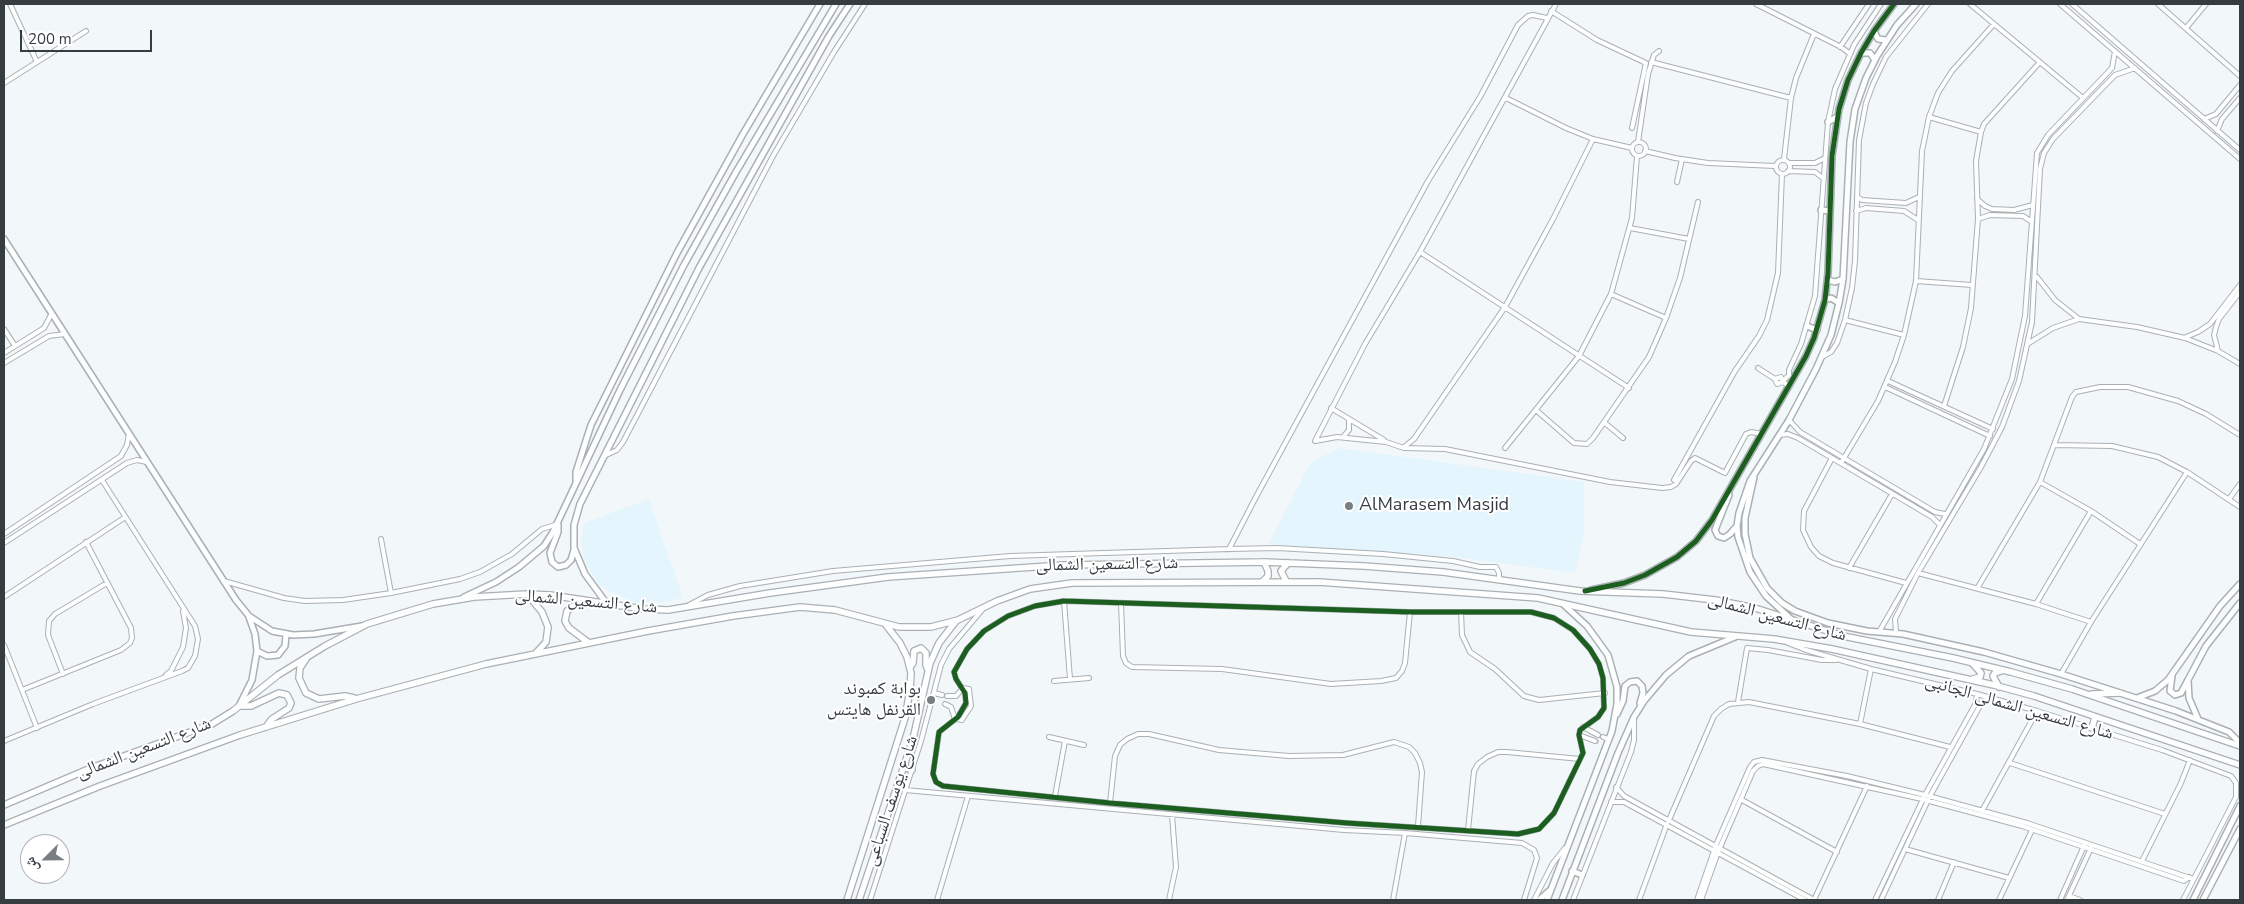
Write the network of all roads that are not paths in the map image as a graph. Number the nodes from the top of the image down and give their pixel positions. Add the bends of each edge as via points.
1 (10, 4) edge
2 (820, 4) edge
3 (836, 4) edge
4 (850, 4) edge
5 (865, 4) edge
6 (1556, 4) edge
7 (1756, 4) edge
8 (1868, 4) edge
9 (1881, 4) edge
10 (1894, 4) edge
11 (1916, 4) edge
12 (1928, 4) edge
13 (1970, 4) edge
14 (2060, 4) edge
15 (2072, 4) edge
16 (2158, 4) edge
17 (2206, 4) edge
18 (1552, 11) junction
19 (1547, 18) junction
20 (1994, 24) junction
21 (2186, 28) junction
22 (86, 31) dead end
23 (1874, 31) junction
24 (1814, 34) junction
25 (1886, 40) junction
26 (1840, 47) junction
27 (1659, 51) dead end
28 (2115, 51) junction
29 (1850, 52) junction
30 (1861, 53) junction
31 (1875, 60) junction
32 (37, 62) junction
33 (1651, 62) junction
34 (2040, 62) junction
35 (2135, 68) junction
36 (2111, 70) junction
37 (2115, 75) junction
38 (2240, 76) edge
39 (4, 83) edge
40 (2240, 85) edge
41 (1506, 98) junction
42 (1791, 98) junction
43 (2083, 98) junction
44 (2240, 98) edge
45 (1837, 117) junction
46 (1928, 117) junction
47 (2204, 119) junction
48 (1828, 122) junction
49 (1632, 128) dead end
50 (2218, 131) junction
51 (1981, 132) junction
52 (1592, 139) junction
53 (1638, 142) junction
54 (2040, 147) junction
55 (1632, 148) junction
56 (2046, 149) junction
57 (2240, 150) edge
58 (1646, 151) junction
59 (1637, 156) junction
60 (1825, 158) junction
61 (1682, 159) junction
62 (2240, 159) edge
63 (1784, 160) junction
64 (1789, 163) junction
65 (1815, 163) junction
66 (1775, 166) junction
67 (1788, 171) junction
68 (1815, 172) junction
69 (1782, 174) junction
70 (1824, 179) junction
71 (1677, 182) dead end
72 (1857, 197) junction
73 (1919, 197) junction
74 (1977, 199) junction
75 (1698, 202) dead end
76 (2033, 205) junction
77 (1821, 210) junction
78 (1830, 211) junction
79 (1856, 211) junction
80 (1978, 219) junction
81 (1918, 220) junction
82 (2032, 222) junction
83 (1630, 228) junction
84 (4, 239) edge
85 (1689, 239) junction
86 (2031, 250) junction
87 (2038, 250) junction
88 (1420, 252) junction
89 (2036, 276) junction
90 (1843, 279) junction
91 (1828, 280) junction
92 (1916, 281) junction
93 (1972, 285) junction
94 (2240, 285) edge
95 (2240, 292) edge
96 (1611, 294) junction
97 (1825, 300) junction
98 (1839, 303) junction
99 (1505, 307) junction
100 (52, 313) junction
101 (1666, 318) junction
102 (2218, 318) junction
103 (2079, 319) junction
104 (1845, 320) junction
105 (1807, 326) junction
106 (4, 328) edge
107 (1817, 330) junction
108 (65, 334) junction
109 (1904, 335) junction
110 (2185, 338) junction
111 (2029, 343) junction
112 (15, 346) junction
113 (2218, 351) junction
114 (4, 353) edge
115 (1579, 356) junction
116 (1822, 358) junction
117 (4, 363) edge
118 (2240, 364) edge
119 (1758, 368) dead end
120 (2012, 379) junction
121 (1780, 380) junction
122 (1888, 381) junction
123 (2019, 381) junction
124 (1789, 386) junction
125 (1885, 387) junction
126 (1629, 388) junction
127 (1944, 406) junction
128 (1331, 408) junction
129 (1537, 411) junction
130 (1349, 419) junction
131 (1789, 420) junction
132 (1605, 422) junction
133 (1993, 429) junction
134 (129, 433) junction
135 (1762, 434) junction
136 (1779, 435) junction
137 (1990, 436) junction
138 (2240, 436) edge
139 (1343, 437) junction
140 (1623, 438) dead end
141 (1386, 442) junction
142 (2055, 445) junction
143 (1404, 448) junction
144 (1505, 448) dead end
145 (121, 456) junction
146 (604, 456) junction
147 (1832, 458) junction
148 (1845, 458) junction
149 (147, 462) junction
150 (126, 464) junction
151 (1841, 464) junction
152 (2187, 472) junction
153 (1756, 473) junction
154 (102, 480) junction
155 (1674, 480) dead end
156 (2040, 482) junction
157 (576, 484) junction
158 (2240, 484) edge
159 (1730, 490) junction
160 (1892, 494) junction
161 (2229, 499) junction
162 (2240, 507) edge
163 (37, 511) junction
164 (2092, 511) junction
165 (1945, 514) junction
166 (42, 518) junction
167 (124, 518) junction
168 (558, 524) junction
169 (1939, 524) junction
170 (1737, 526) junction
171 (4, 534) edge
172 (381, 539) dead end
173 (86, 542) junction
174 (4, 543) edge
175 (2140, 544) junction
176 (574, 548) junction
177 (1229, 549) junction
178 (1264, 562) junction
179 (1288, 563) junction
180 (1849, 568) junction
181 (1918, 573) junction
182 (1499, 580) junction
183 (224, 581) junction
184 (1263, 581) junction
185 (1286, 581) junction
186 (107, 583) junction
187 (1906, 583) junction
188 (2240, 584) edge
189 (1978, 587) junction
190 (1585, 592) junction
191 (390, 593) junction
192 (527, 594) junction
193 (4, 597) edge
194 (459, 599) junction
195 (582, 600) junction
196 (1064, 601) junction
197 (1121, 603) junction
198 (1563, 603) junction
199 (2240, 603) edge
200 (607, 604) junction
201 (2036, 604) junction
202 (985, 606) junction
203 (685, 607) junction
204 (183, 609) junction
205 (1410, 612) junction
206 (1461, 612) junction
207 (249, 616) junction
208 (958, 620) junction
209 (1794, 622) junction
210 (2091, 622) junction
211 (365, 625) junction
212 (886, 625) junction
213 (1879, 632) junction
214 (1896, 632) junction
215 (286, 635) junction
216 (1735, 637) junction
217 (1783, 641) junction
218 (589, 643) junction
219 (4, 645) edge
220 (257, 651) junction
221 (536, 654) junction
222 (307, 657) junction
223 (1839, 660) junction
224 (1971, 662) junction
225 (910, 667) junction
226 (1871, 669) junction
227 (928, 670) junction
228 (2003, 670) junction
229 (62, 674) junction
230 (2062, 674) junction
231 (2172, 675) junction
232 (164, 677) junction
233 (1089, 678) dead end
234 (1070, 679) junction
235 (1970, 680) junction
236 (2188, 680) junction
237 (1054, 681) dead end
238 (2000, 686) junction
239 (963, 688) junction
240 (22, 690) junction
241 (2120, 692) junction
242 (934, 693) junction
243 (1605, 693) junction
244 (1977, 694) junction
245 (2087, 694) junction
246 (1988, 697) junction
247 (2137, 698) junction
248 (356, 699) junction
249 (933, 700) junction
250 (1738, 702) junction
251 (239, 706) junction
252 (1639, 709) junction
253 (2037, 711) junction
254 (1615, 717) junction
255 (1634, 717) junction
256 (2095, 717) junction
257 (954, 720) junction
258 (2198, 720) junction
259 (1860, 724) junction
260 (266, 727) junction
261 (1583, 727) junction
262 (37, 728) junction
263 (2092, 728) junction
264 (1579, 735) junction
265 (1598, 735) tunnel mouth
266 (1049, 737) dead end
267 (4, 741) edge
268 (1065, 741) junction
269 (1595, 741) tunnel mouth
270 (1084, 745) dead end
271 (2240, 745) edge
272 (1950, 747) junction
273 (1580, 759) junction
274 (2190, 760) junction
275 (2010, 763) junction
276 (2240, 765) edge
277 (903, 767) junction
278 (912, 770) junction
279 (1867, 786) junction
280 (1616, 787) junction
281 (906, 790) junction
282 (1925, 794) junction
283 (968, 796) junction
284 (1055, 796) junction
285 (1930, 796) junction
286 (1922, 799) junction
287 (1742, 800) junction
288 (1928, 801) junction
289 (1610, 802) junction
290 (1110, 803) junction
291 (4, 805) edge
292 (2240, 806) edge
293 (1982, 810) junction
294 (2165, 814) junction
295 (1172, 815) junction
296 (1668, 822) junction
297 (4, 825) edge
298 (1418, 826) junction
299 (2240, 829) edge
300 (1468, 830) junction
301 (2032, 830) junction
302 (1404, 833) junction
303 (2059, 836) junction
304 (1568, 844) junction
305 (2084, 846) junction
306 (2091, 848) junction
307 (1717, 849) junction
308 (1905, 849) junction
309 (1837, 852) junction
310 (2142, 861) junction
311 (1954, 862) junction
312 (1572, 871) junction
313 (1582, 875) junction
314 (2009, 878) junction
315 (2191, 878) junction
316 (1551, 889) junction
317 (2068, 898) edge
318 (846, 900) edge
319 (859, 900) edge
320 (870, 900) edge
321 (936, 900) edge
322 (1170, 900) edge
323 (1393, 900) edge
324 (1524, 900) edge
325 (1534, 900) edge
326 (1539, 900) edge
327 (1546, 900) edge
328 (1562, 900) edge
329 (1573, 900) edge
330 (1639, 900) edge
331 (1697, 900) edge
332 (1701, 900) edge
333 (1805, 900) edge
334 (1814, 900) edge
335 (1875, 900) edge
336 (1881, 900) edge
337 (1938, 900) edge
338 (1999, 900) edge
339 (2060, 900) edge
340 (2080, 900) edge
341 (2183, 900) edge
342 (2193, 900) edge
343 (2203, 900) edge

1 - 32 street
2 - 157 street via 677,253 591,425
3 - 157 street via 684,264
4 - 146 street via 738,195
5 - 146 street via 773,156 623,442 617,450
6 - 18 street
7 - 24 street
8 - 26 street
9 - 29 street
10 - 23 street
11 - 25 street
12 - 72 street via 1892,48 1869,93 1860,131
13 - 20 street
14 - 28 street
15 - 47 street
16 - 21 street
17 - 21 street
18 - 19 street
18 - 49 street via 1597,40 1646,63
19 - 41 street
19 - 177 street via 1528,16 1518,25 1480,97 1428,181
20 - 34 street
20 - 46 street via 1952,71
21 - 38 street
22 - 32 street
23 - 25 street via 1878,39
23 - 30 street
24 - 26 street
24 - 42 street
25 - 31 street
26 - 29 street
27 - 33 street
28 - 35 street
28 - 36 street
29 - 48 street via 1835,89
30 - 31 street via 1870,54
30 - 45 street via 1848,80
31 - 90 street via 1858,99 1851,131
32 - 39 street
33 - 42 street
33 - 53 street
34 - 43 street
34 - 51 street via 1984,124
35 - 37 street
35 - 62 street
36 - 37 street
36 - 43 street
37 - 56 street
40 - 47 street via 2216,114
41 - 52 street
41 - 88 street
42 - 63 street
43 - 54 street
44 - 50 street via 2222,119
45 - 48 street
45 - 78 street
46 - 51 street
46 - 73 street
47 - 50 street
48 - 60 street
50 - 57 street
51 - 74 street via 1976,161
52 - 55 street
52 - 99 street via 1558,211
53 - 55 street
53 - 58 street
54 - 56 street
54 - 76 street via 2035,162
55 - 59 street
56 - 87 street via 2040,169
58 - 59 street
58 - 61 street
59 - 83 street
60 - 65 street
60 - 70 street
61 - 66 street
61 - 71 street
63 - 64 street
63 - 66 street via 1779,160
64 - 65 street
64 - 67 street
65 - 68 street
66 - 69 street
67 - 68 street
67 - 69 street
68 - 70 street
69 - 155 street via 1778,274 1767,320 1734,371
70 - 77 street
72 - 73 street via 1906,203
72 - 79 street
73 - 81 street
74 - 76 street via 1992,209 2014,210
74 - 80 street
75 - 85 street
76 - 82 street
77 - 78 street
77 - 105 street via 1817,284
78 - 91 street
79 - 81 street via 1866,208 1904,211
79 - 104 street via 1854,275
80 - 82 street via 1990,215 2023,216
80 - 93 street
81 - 92 street
82 - 86 street
83 - 85 street
83 - 96 street
84 - 100 street
85 - 101 street via 1677,291
86 - 87 street
86 - 120 street via 2025,316
87 - 89 street
88 - 99 street
88 - 128 street
89 - 103 street via 2055,300
89 - 111 street
90 - 91 street via 1836,282
90 - 98 street
91 - 97 street
92 - 93 street
92 - 109 street
93 - 127 street via 1968,330
94 - 102 street
95 - 102 street
96 - 101 street
96 - 115 street
97 - 98 street via 1834,299
97 - 107 street
98 - 116 street
99 - 115 street
99 - 143 street via 1414,439
100 - 108 street
100 - 112 street via 44,328
101 - 126 street via 1649,356
102 - 110 street
102 - 113 street via 2214,335
103 - 110 street
103 - 111 street via 2053,328
104 - 109 street
104 - 116 street via 1835,346
105 - 107 street
105 - 121 street via 1789,375
106 - 112 street
107 - 124 street
108 - 117 street via 49,336
108 - 134 street
109 - 122 street
110 - 113 street
111 - 123 street
112 - 114 street
113 - 118 street
115 - 126 street
115 - 129 street
116 - 131 street
119 - 121 street
120 - 123 street
120 - 133 street
121 - 124 street
122 - 125 street
122 - 127 street
123 - 181 street via 2002,427 1981,467
124 - 135 street
125 - 137 street
125 - 148 street
126 - 132 street
127 - 133 street
128 - 130 street
128 - 139 street via 1315,441
129 - 132 street via 1578,445 1590,442
129 - 144 street
130 - 139 street via 1349,430
130 - 141 street
131 - 136 street
131 - 148 street via 1800,432
132 - 140 street
133 - 137 street
134 - 145 street
134 - 149 street
135 - 143 street via 1746,434 1725,473 1695,458 1676,484 1662,488 1610,482 1445,449
135 - 159 street
136 - 147 street via 1792,436
136 - 153 street
137 - 165 street
138 - 142 street via 2178,401 2114,386 2076,392
139 - 141 street
141 - 143 street
142 - 152 street via 2130,448 2166,460
142 - 156 street
145 - 150 street via 126,458
145 - 163 street
146 - 176 street via 578,509
147 - 151 street
147 - 180 street via 1807,503 1803,530 1819,556
148 - 151 street
148 - 165 street via 1935,512
149 - 150 street via 137,460
149 - 183 street
150 - 154 street
151 - 160 street
152 - 161 street
152 - 175 street
153 - 170 street via 1743,497
153 - 213 street via 1746,510 1745,534 1753,566 1767,588 1788,607 1809,618 1846,628
154 - 166 street
154 - 167 street
156 - 164 street
156 - 189 street
157 - 168 street
158 - 161 street
159 - 170 street via 1715,530 1724,538
159 - 190 street via 1707,528 1677,557 1638,578
160 - 169 street
160 - 180 street
161 - 162 street
163 - 166 street
163 - 171 street
164 - 175 street
164 - 201 street
165 - 169 street
166 - 174 street
167 - 173 street
167 - 204 street
168 - 176 street via 558,534 550,554 552,562 558,567 568,564
168 - 191 street via 542,529 512,554 480,572
168 - 194 street via 544,546 525,562 496,582
169 - 187 street
170 - 209 street via 1742,555 1754,581
172 - 191 street
173 - 186 street
173 - 193 street
175 - 210 street
176 - 200 street via 585,574
177 - 182 street via 1277,548 1453,560 1480,567 1496,567
177 - 203 street via 1010,556 833,571 740,586 708,595
178 - 179 main road, شارع التسعين الشمالى
178 - 184 main road via 1268,576
178 - 203 main road, شارع التسعين الشمالى via 1063,565 946,572 860,580
179 - 182 main road, شارع التسعين الشمالى via 1413,569
179 - 185 main road via 1281,571
180 - 187 street
181 - 189 street
181 - 214 street via 1895,620
182 - 190 main road, شارع التسعين الشمالى
183 - 191 street via 305,601 343,600
183 - 207 street
184 - 185 main road, شارع التسعين الشمالى
184 - 202 main road, شارع التسعين الشمالى via 1055,584 1021,591
185 - 198 main road, شارع التسعين الشمالى via 1517,596
186 - 229 street via 55,614 49,621 48,635
186 - 229 street via 131,628 130,643 122,650
187 - 213 street
188 - 231 street via 2220,606
189 - 201 street
190 - 209 main road, شارع التسعين الشمالى via 1663,594 1715,600 1755,608
192 - 194 main road, شارع التسعين الشمالى
192 - 195 main road, شارع التسعين الشمالى
192 - 221 main road via 542,612 548,627 546,642
194 - 211 main road, شارع التسعين الشمالى
195 - 200 main road, شارع التسعين الشمالى
195 - 218 main road via 569,609 565,621
196 - 197 street
196 - 234 street
196 - 239 street via 1022,610 984,631 956,667 955,676
197 - 205 street
197 - 205 street via 1123,656 1132,667 1222,668 1331,684 1396,678 1405,663
198 - 216 main road, شارع التسعين الشمالى via 1669,628
198 - 254 street via 1587,626 1608,655 1617,687
199 - 236 street via 2206,646
200 - 203 main road, شارع التسعين الشمالى via 653,610
201 - 210 street
202 - 208 main road, شارع التسعين الشمالى
202 - 242 street via 946,654 938,670
204 - 232 street via 186,628 183,647 171,671
204 - 232 street via 197,632 196,651 188,668
205 - 206 street
206 - 243 street via 1531,612 1554,618 1573,630 1590,648 1603,678
206 - 243 street via 1462,635 1470,652 1495,669 1524,696 1539,700
207 - 215 street via 272,631
207 - 220 street
208 - 212 main road, شارع التسعين الشمالى via 923,627
208 - 227 main road, شارع يوسف السباعى via 936,650
209 - 224 main road, شارع التسعين الشمالى via 1842,636
210 - 230 street
211 - 215 street via 314,634
211 - 222 main road, شارع التسعين الشمالى
212 - 218 main road, شارع التسعين الشمالى via 835,610 800,607
212 - 225 main road, شارع يوسف السباعى via 903,647
213 - 214 street
214 - 230 street
215 - 220 street via 285,646 278,655 266,656
216 - 217 main road, شارع التسعين الشمالى
216 - 252 street via 1689,656 1666,675
217 - 223 street, شارع التسعين الشمالى الجانبى
217 - 235 main road, شارع التسعين الشمالى via 1844,651
218 - 221 main road, شارع التسعين الشمالى
219 - 240 street
220 - 251 street via 252,680
221 - 248 main road, شارع التسعين الشمالى via 467,668
222 - 248 main road via 299,675 300,685 306,693 319,699 345,696
222 - 251 main road, شارع التسعين الشمالى
223 - 226 street, شارع التسعين الشمالى الجانبى
223 - 250 street via 1747,648
224 - 228 main road, شارع التسعين الشمالى
224 - 235 main road via 1981,674
225 - 227 main road via 914,651 921,648 926,653
225 - 318 main road, شارع يوسف السباعى via 911,684 904,718
226 - 244 street, شارع التسعين الشمالى الجانبى
226 - 259 street
227 - 277 main road, شارع يوسف السباعى via 917,726
228 - 238 main road via 1993,676
228 - 245 main road, شارع التسعين الشمالى
229 - 240 street
230 - 241 street
231 - 236 street via 2170,689 2175,695 2181,693
231 - 247 street via 2155,691
232 - 262 street
233 - 234 street
234 - 237 street
235 - 238 main road, شارع التسعين الشمالى
236 - 258 street via 2188,698
238 - 256 main road, شارع التسعين الشمالى
239 - 242 street via 956,696
239 - 257 street via 964,708
240 - 262 street
241 - 245 main road
241 - 247 street
242 - 249 street
243 - 261 street via 1601,714
244 - 246 street, شارع التسعين الشمالى الجانبى
244 - 272 street via 1976,703
245 - 271 main road, شارع التسعين الشمالى
246 - 253 street, شارع التسعين الشمالى الجانبى
246 - 285 street via 1981,704
247 - 258 street
248 - 260 main road, شارع التسعين الشمالى
249 - 257 street via 951,707
249 - 278 street
250 - 259 street
250 - 296 street via 1721,709 1714,716
251 - 260 main road via 251,706 279,693 287,695 289,708
251 - 291 main road, شارع التسعين الشمالى via 204,728 137,750
252 - 254 street via 1643,688 1639,682 1632,681 1624,686 1621,706
252 - 255 street
253 - 263 street, شارع التسعين الشمالى الجانبى
253 - 275 street
254 - 304 street
255 - 280 street via 1634,740
255 - 312 street
256 - 263 main road
256 - 276 main road, شارع التسعين الشمالى
257 - 284 street via 941,728 937,735 933,774 936,782 944,786
258 - 271 street via 2229,732
259 - 272 street
260 - 297 main road, شارع التسعين الشمالى via 100,786
261 - 264 street
261 - 265 street
262 - 267 street
263 - 274 street, شارع التسعين الشمالى الجانبى
264 - 269 street
264 - 273 street via 1584,750
266 - 268 street
268 - 270 street
268 - 284 street
272 - 282 street
273 - 300 street via 1554,813 1539,829 1518,834
273 - 300 street via 1508,752 1487,757 1474,772
274 - 294 street
274 - 315 street, شارع التسعين الشمالى الجانبى via 2231,776 2236,783 2236,797
275 - 293 street
275 - 294 street
277 - 278 main road
277 - 319 main road, شارع يوسف السباعى
278 - 281 street
279 - 286 street
279 - 287 street via 1763,764 1754,769
279 - 309 street
280 - 289 street
280 - 296 street via 1624,796
281 - 283 street
281 - 320 street
282 - 285 street
282 - 286 street
282 - 307 street via 1759,760 1750,767
283 - 295 street
283 - 321 street
284 - 290 street
285 - 288 street
285 - 293 street
286 - 288 street
286 - 335 street
287 - 307 street
287 - 309 street
288 - 301 street
288 - 308 street
289 - 296 street via 1624,802
289 - 313 street
290 - 298 street
290 - 298 street via 1115,756 1120,745 1138,734 1219,750 1289,756 1343,755 1394,742 1409,747 1420,762
292 - 342 street
293 - 303 street
294 - 310 street
295 - 302 street
295 - 322 street via 1176,867
296 - 307 street
296 - 330 street
298 - 300 street
299 - 343 street
301 - 303 street
301 - 314 street
302 - 323 street
302 - 324 street via 1531,846 1537,863
303 - 305 street
303 - 310 street
304 - 316 street
304 - 325 street via 1553,863
305 - 306 street
305 - 339 street
306 - 315 street via 2182,880
306 - 317 street
307 - 331 street
307 - 332 street
307 - 333 street
307 - 334 street
308 - 311 street
308 - 336 street
309 - 334 street
310 - 315 street
311 - 314 street
311 - 337 street
312 - 313 street
312 - 328 street
313 - 329 street
314 - 338 street
315 - 341 street
316 - 326 street
316 - 327 street
317 - 340 street

